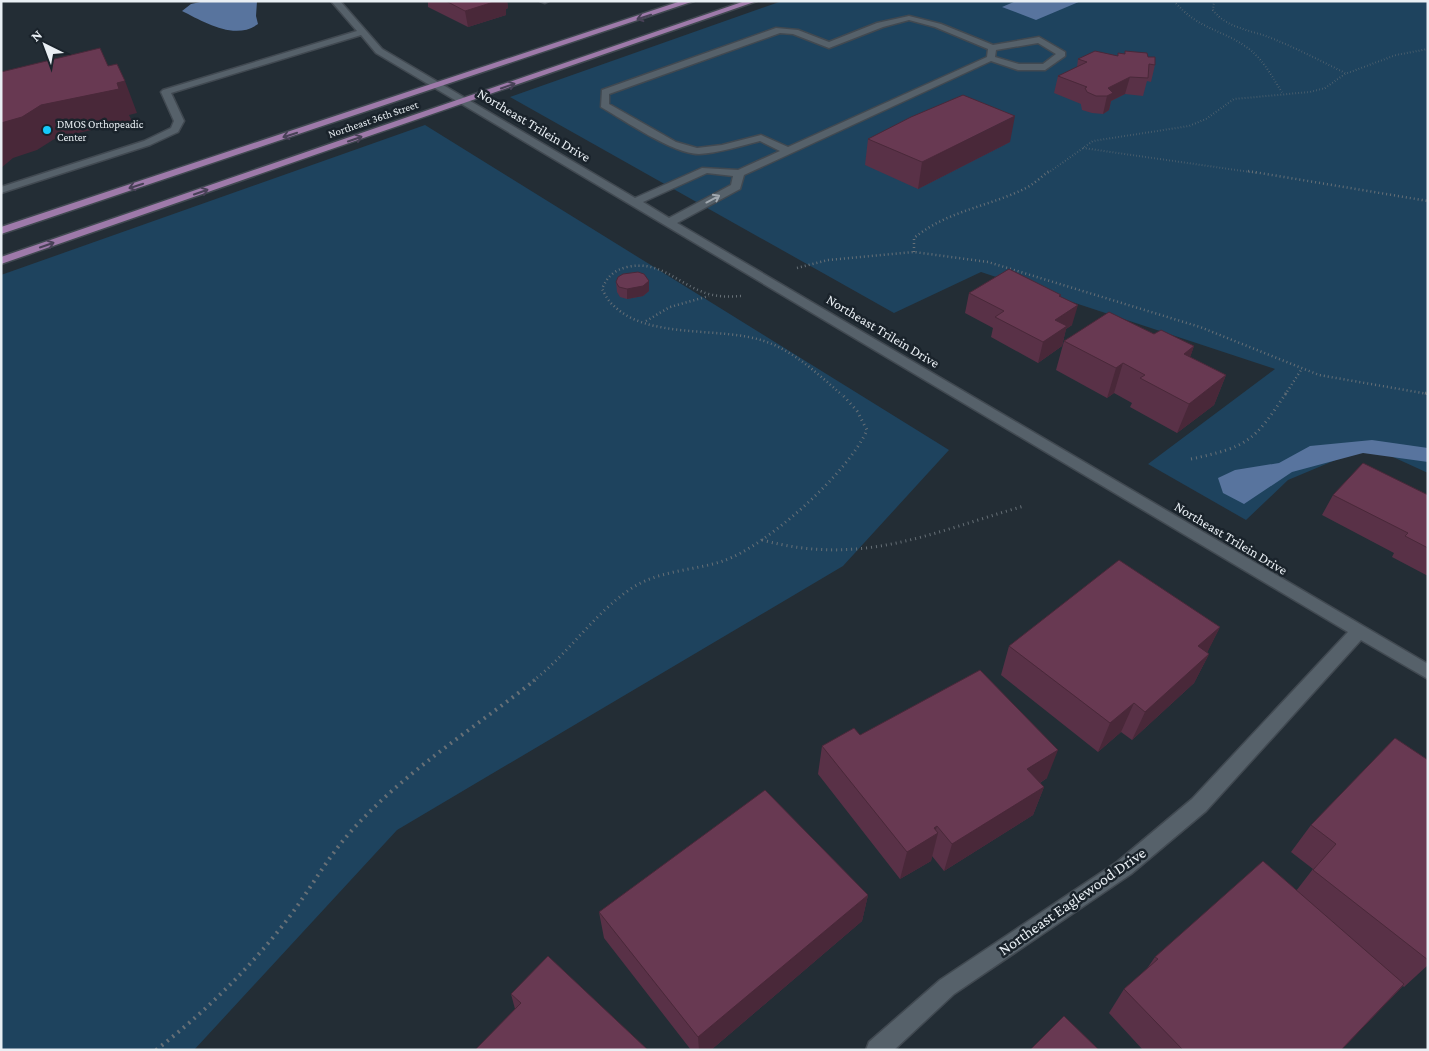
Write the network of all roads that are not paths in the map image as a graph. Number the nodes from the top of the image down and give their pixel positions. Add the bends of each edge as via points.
1 (335, 1) edge
2 (690, 1) edge
3 (753, 1) edge
4 (362, 32) junction
5 (992, 48) junction
6 (991, 58) junction
7 (439, 85) junction
8 (464, 101) junction
9 (788, 151) junction
10 (739, 173) junction
11 (1, 190) edge
12 (635, 202) junction
13 (670, 222) junction
14 (1, 231) edge
15 (1, 261) edge
16 (1359, 631) junction
17 (1428, 672) edge
18 (877, 1050) edge

1 - 4 street, Northeast Trilein Drive
2 -> 7 main road, Northeast 36th Street
8 -> 3 main road, Northeast 36th Street
4 - 7 street, Northeast Trilein Drive via 379,51
4 - 11 street via 166,92 179,121 175,130 147,143
5 - 6 street
5 - 6 street via 1039,40 1062,54 1045,67 1018,67
5 - 9 street via 909,18 829,45 795,32 779,30 605,92 604,105 673,144 696,151 760,138
6 - 9 street
7 - 8 street, Northeast Trilein Drive
7 -> 14 main road, Northeast 36th Street
8 - 12 street, Northeast Trilein Drive
15 -> 8 main road, Northeast 36th Street
9 - 10 street
10 - 12 street via 706,170
13 -> 10 street via 736,186
12 - 13 street, Northeast Trilein Drive
13 - 16 street, Northeast Trilein Drive
16 - 17 street, Northeast Trilein Drive
16 - 18 street, Northeast Eaglewood Drive via 1199,805 1124,868 947,987

